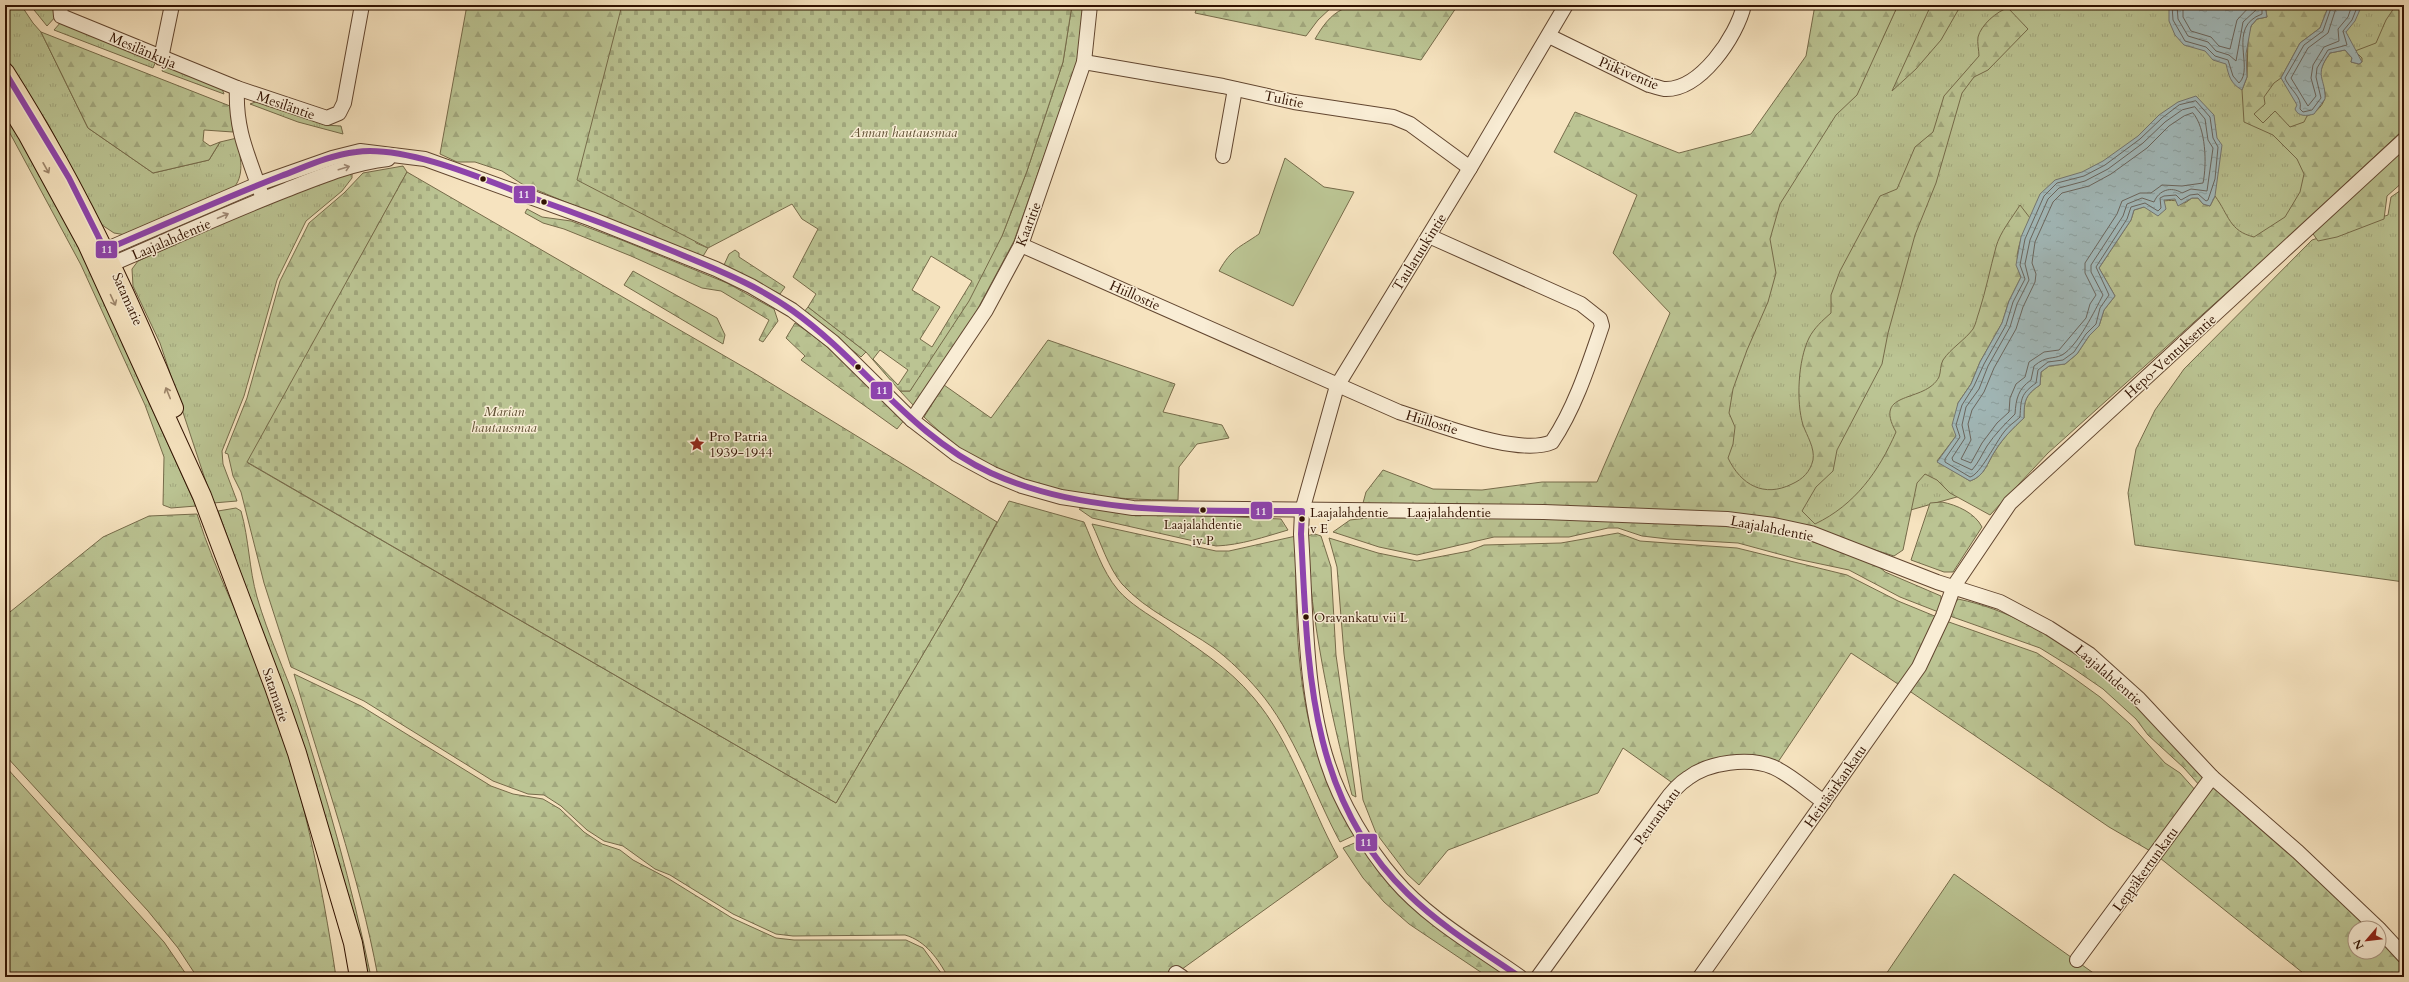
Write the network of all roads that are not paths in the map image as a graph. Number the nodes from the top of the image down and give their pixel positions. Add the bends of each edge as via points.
1 (60, 5) edge
2 (172, 5) edge
3 (362, 5) edge
4 (1090, 5) edge
5 (1566, 5) edge
6 (1744, 5) edge
7 (1549, 36) junction
8 (161, 58) junction
9 (1084, 62) junction
10 (5, 72) edge
11 (236, 88) junction
12 (1235, 89) junction
13 (5, 98) edge
14 (2403, 141) edge
15 (407, 156) junction
16 (1223, 156) dead end
17 (1470, 168) junction
18 (258, 184) junction
19 (263, 199) junction
20 (1429, 236) junction
21 (1021, 245) junction
22 (104, 260) junction
23 (1337, 386) junction
24 (912, 420) junction
25 (1302, 511) junction
26 (1954, 586) junction
27 (2212, 777) junction
28 (1824, 802) junction
29 (338, 898) junction
30 (2369, 920) edge
31 (2387, 938) edge
32 (2404, 956) edge
33 (2077, 960) dead end
34 (349, 977) edge
35 (359, 977) edge
36 (1520, 977) edge
37 (1538, 977) edge
38 (1700, 977) edge

1 - 8 street, Mesilänkuja via 61,16
2 - 8 street
3 - 11 street, Mesiläntie via 350,81 339,113 321,117
4 - 9 street, Kaaritie
5 - 7 street, Taularuukintie
6 - 7 street, Piikiventie via 1730,39 1716,59 1698,75 1679,86 1664,89 1649,85
7 - 17 street, Taularuukintie
8 - 11 street, Mesilänkuja
9 - 12 street, Tulitie
9 - 21 street, Kaaritie
10 - 22 main road, Satamatie via 69,178
11 - 18 street, Mesiläntie via 240,135
12 - 16 street
12 - 17 street, Tulitie via 1294,102 1393,117 1416,128
13 -> 22 main road, Satamatie via 53,181
14 - 26 street, Hepo-Ventuksentie via 2032,481 1996,522
15 - 18 street, Laajalahdentie via 360,151
19 -> 15 street, Laajalahdentie via 361,163
15 - 24 street, Laajalahdentie via 440,163 591,218 751,286 792,310 832,342
17 - 20 street, Taularuukintie
18 - 19 street, Mesiläntie
18 - 22 street, Laajalahdentie
22 -> 19 street, Laajalahdentie
20 - 23 street, Taularuukintie
20 - 23 street, Hiillostie via 1580,304 1600,319 1602,326 1560,430 1552,442 1545,445 1517,446 1457,431 1399,412
21 - 23 street, Hiillostie
21 - 24 street, Kaaritie via 986,310
22 - 29 main road, Satamatie via 202,496 289,731 328,856
23 - 25 street, Taularuukintie
24 - 25 street, Laajalahdentie via 933,438 973,465 1022,486 1060,497 1133,508
25 - 26 street, Laajalahdentie via 1544,512 1727,519 1811,533 1937,582
25 - 36 street, Taularuukintie via 1300,534 1313,703 1330,770 1353,818 1394,879 1426,910
26 - 27 street, Laajalahdentie via 2000,602 2049,628 2089,654 2139,699
26 - 28 street, Heinäsirkankatu via 1944,616 1919,667
27 - 30 street, Laajalahdentie via 2298,852
27 - 33 street, Leppäkertunkatu
28 - 37 street, Peurankatu via 1774,767 1760,764 1743,762 1719,765 1689,777 1677,786 1663,804
28 - 38 street, Heinäsirkankatu
29 - 34 main road, Satamatie
29 - 35 main road, Satamatie via 353,943
31 - 32 street, Laajalahdentie

